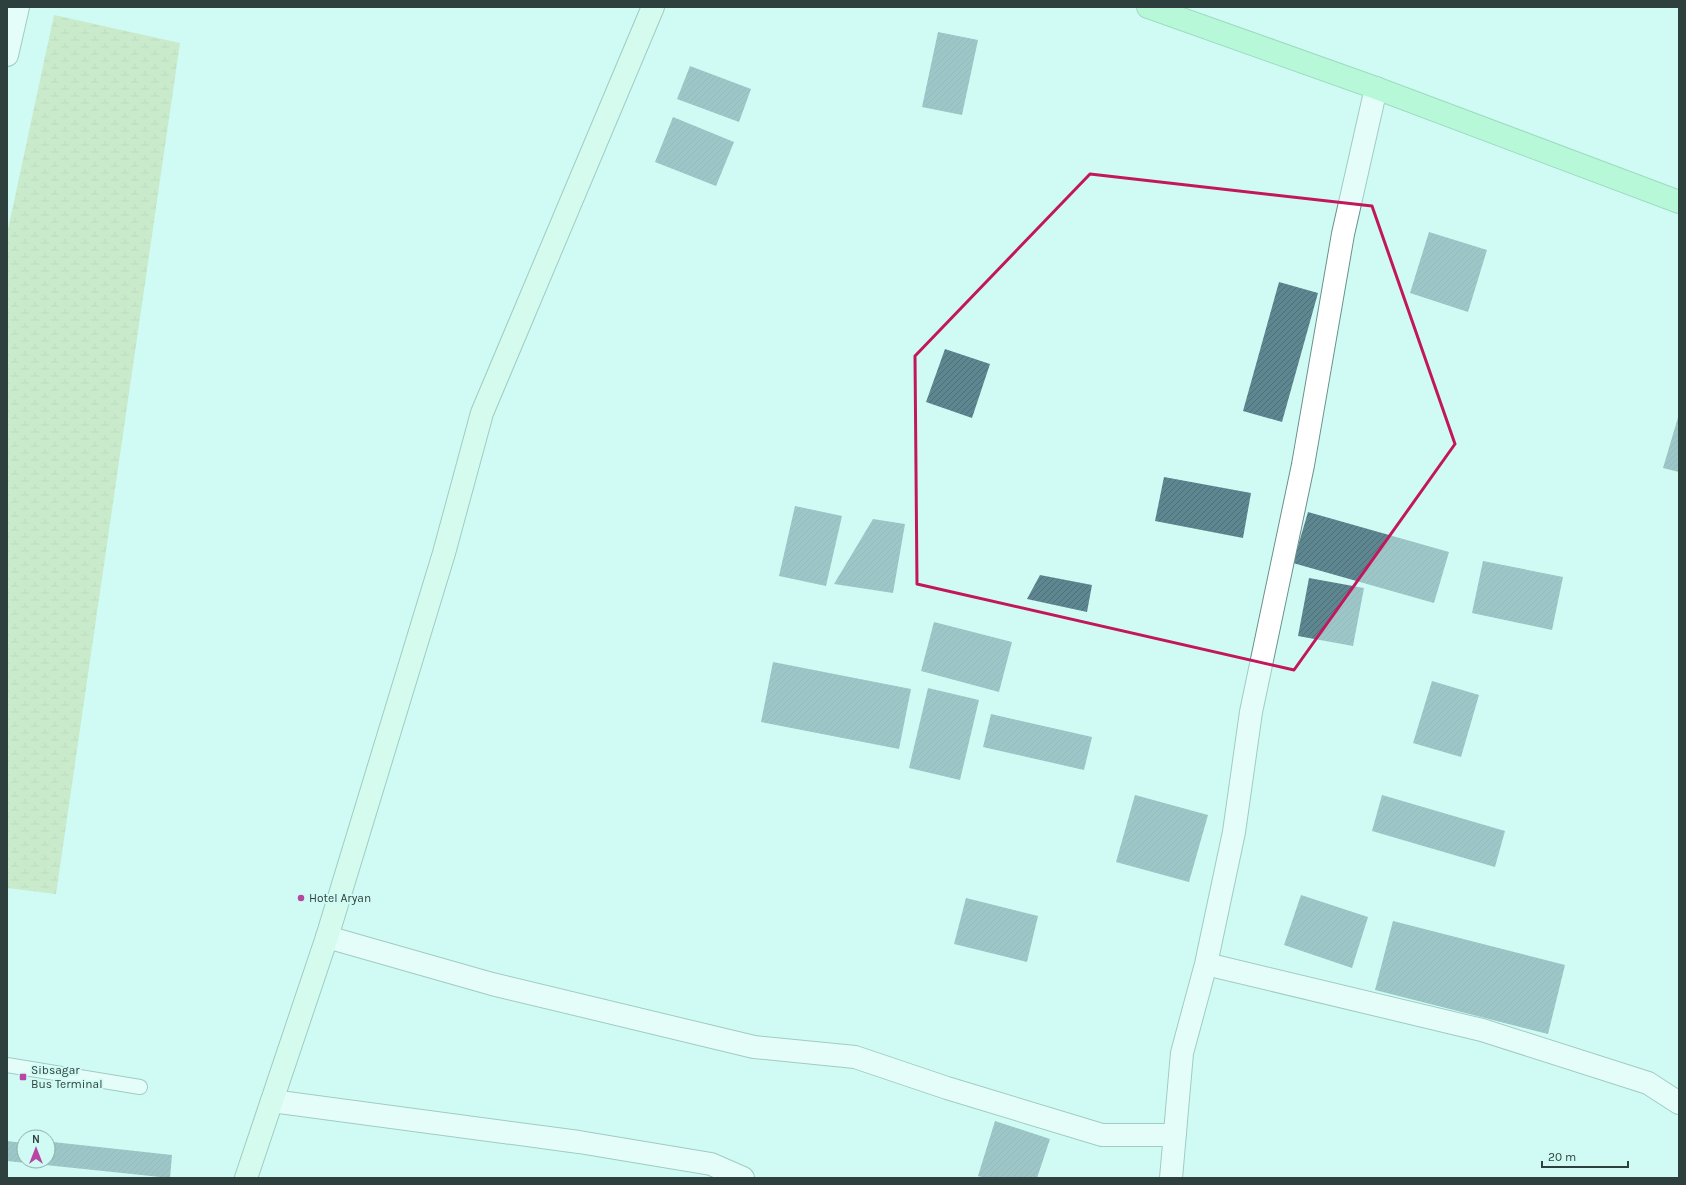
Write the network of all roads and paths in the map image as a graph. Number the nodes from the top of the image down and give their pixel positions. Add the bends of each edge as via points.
1 (18, 7) edge
2 (653, 7) edge
3 (1148, 7) edge
4 (7, 55) edge
5 (1376, 88) junction
6 (1679, 202) edge
7 (327, 937) junction
8 (1206, 964) junction
9 (7, 1065) edge
10 (140, 1087) dead end
11 (272, 1101) junction
12 (1679, 1102) edge
13 (1175, 1135) junction
14 (246, 1178) edge
15 (743, 1178) edge
16 (1171, 1178) edge

1 - 4 street
2 - 7 main road via 482,413 444,553
3 - 5 highway
5 - 6 highway
5 - 8 street via 1343,234 1303,465 1251,712 1234,832
7 - 11 main road
7 - 13 street via 492,984 754,1047 855,1057 1102,1135
8 - 12 street via 1482,1030 1648,1083
8 - 13 street via 1182,1053
9 - 10 lane
11 - 14 main road
11 - 15 street via 579,1142 711,1164
13 - 16 street

